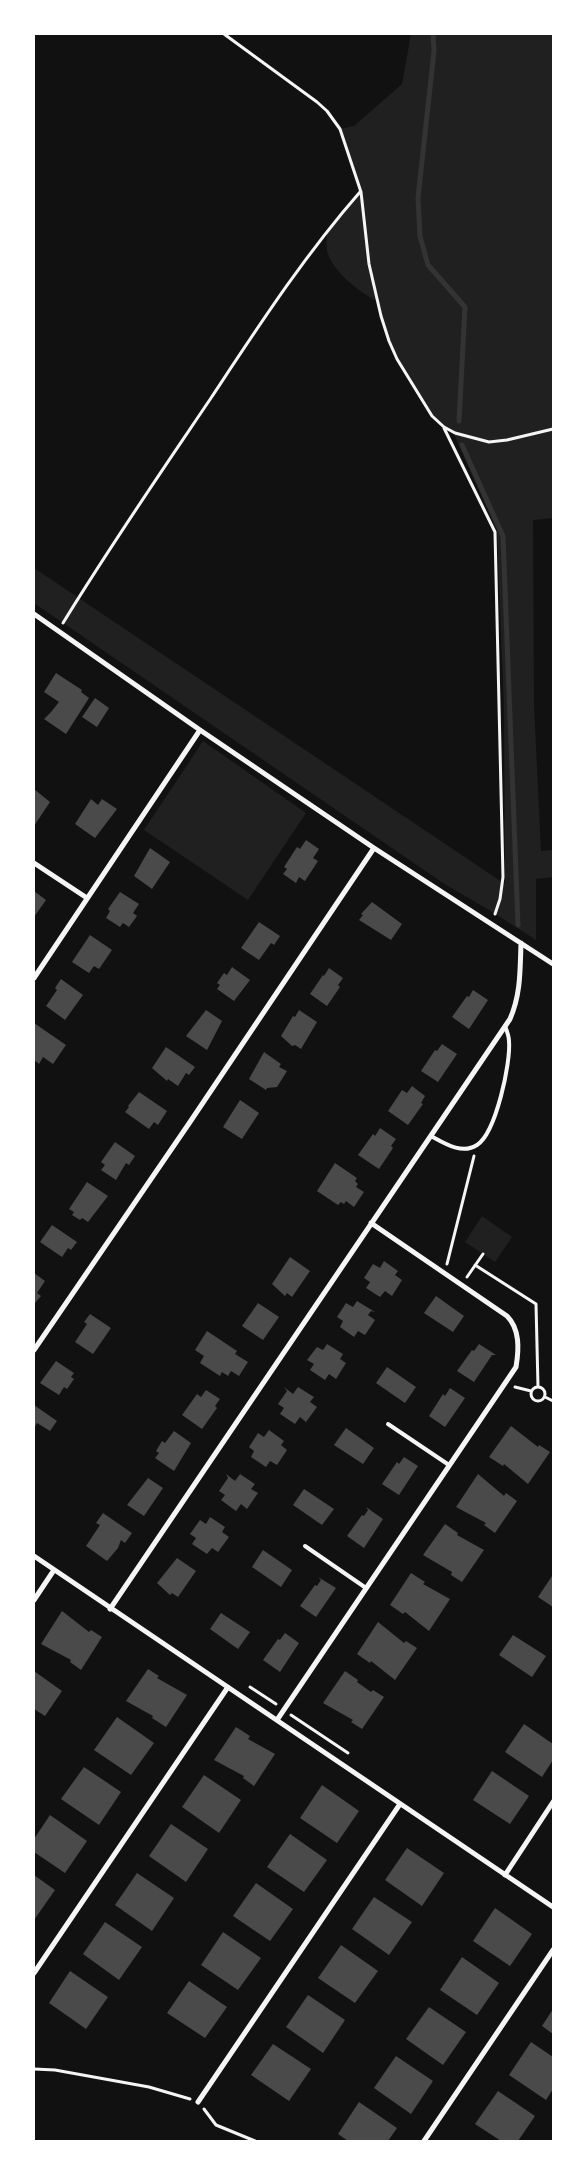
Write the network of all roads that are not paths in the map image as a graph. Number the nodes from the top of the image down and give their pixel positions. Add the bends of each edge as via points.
1 (34, 614) edge
2 (200, 730) junction
3 (374, 848) junction
4 (34, 863) edge
5 (87, 898) junction
6 (520, 942) junction
7 (553, 964) edge
8 (34, 978) edge
9 (505, 1026) junction
10 (431, 1136) junction
11 (371, 1223) junction
12 (34, 1350) edge
13 (388, 1424) dead end
14 (449, 1465) junction
15 (305, 1546) dead end
16 (34, 1556) edge
17 (54, 1570) junction
18 (366, 1588) junction
19 (34, 1600) edge
20 (110, 1609) junction
21 (228, 1688) junction
22 (277, 1720) junction
23 (553, 1802) edge
24 (400, 1804) junction
25 (505, 1875) junction
26 (553, 1907) edge
27 (553, 1950) edge
28 (34, 1973) edge
29 (198, 2102) road end
30 (424, 2141) edge

1 - 2 street
2 - 3 street
2 - 5 street
3 - 6 street
3 - 12 street
4 - 5 street
5 - 8 street
6 - 7 street
6 - 9 street via 517,1004
9 - 10 street
9 - 10 lane via 510,1042 500,1102 488,1132 477,1146 462,1149
10 - 11 street
11 - 14 street via 462,1284 514,1323 517,1332 516,1367
11 - 20 street
13 - 14 lane
14 - 18 street
15 - 18 lane
16 - 17 street
17 - 19 street
17 - 20 street
18 - 22 street
20 - 21 street
21 - 22 street
21 - 28 street
22 - 24 street
23 - 25 street
24 - 25 street
24 - 29 street
25 - 26 street
27 - 30 street

